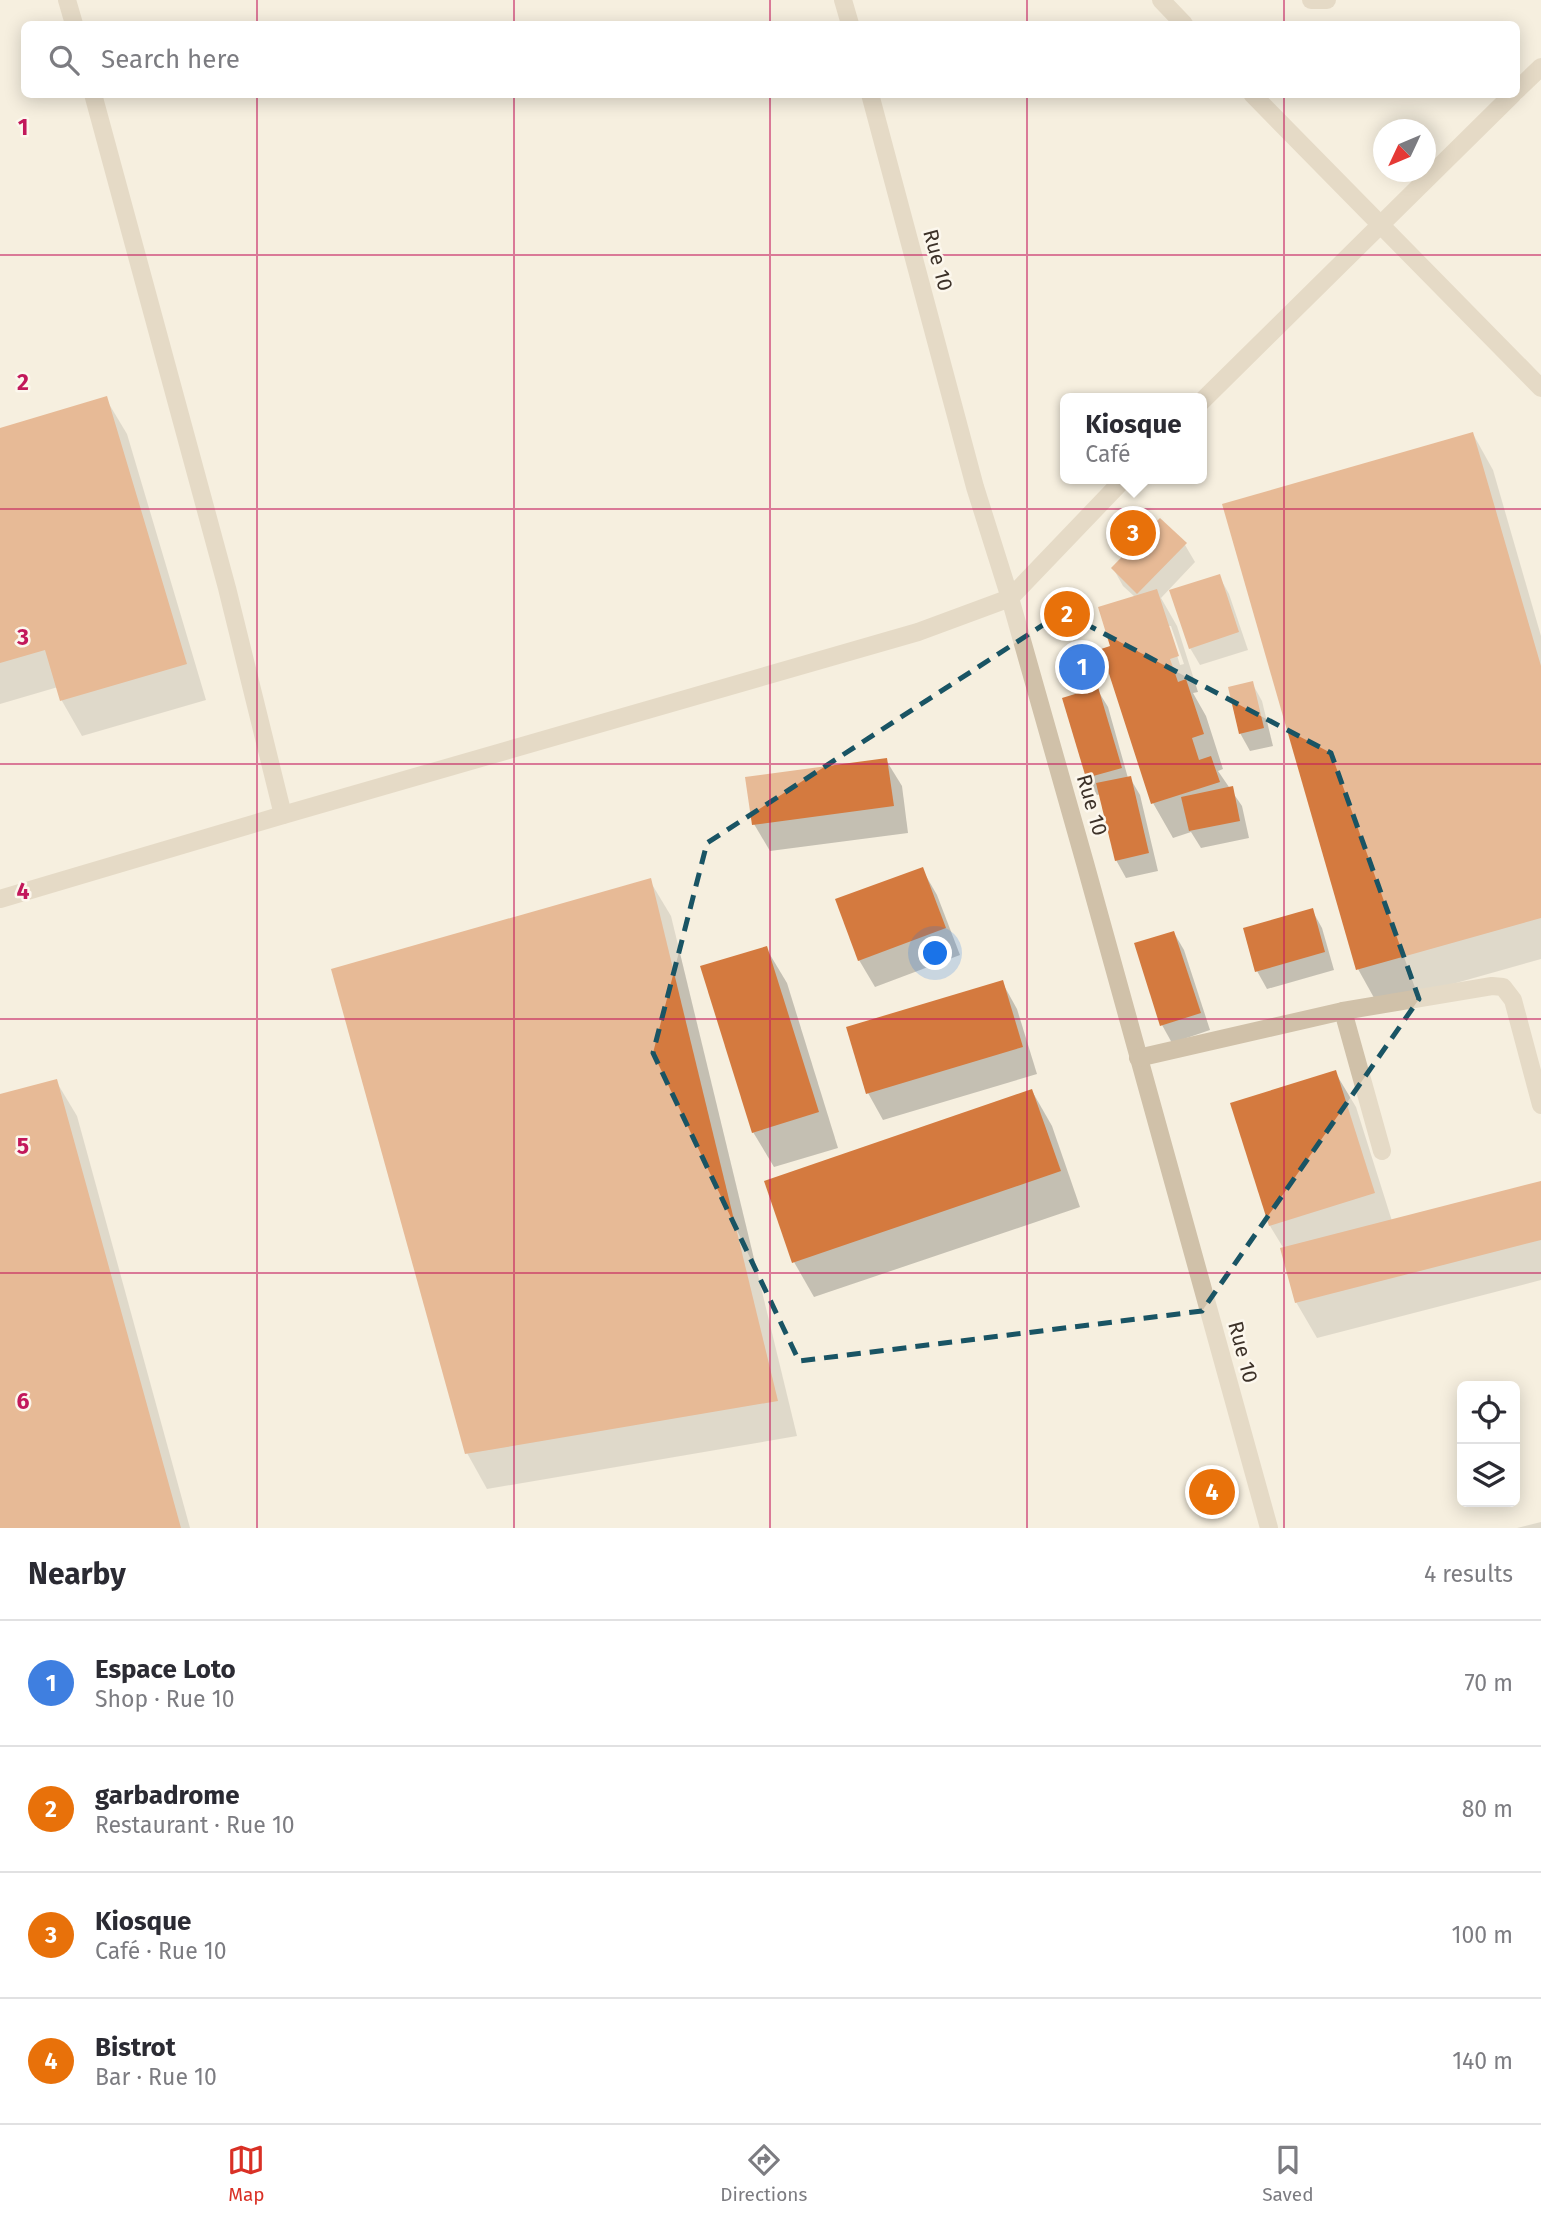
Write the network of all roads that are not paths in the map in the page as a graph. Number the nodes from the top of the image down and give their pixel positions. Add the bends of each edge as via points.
1 (67, 0) edge
2 (843, 0) edge
3 (1161, 0) edge
4 (1311, 0) edge
5 (1327, 0) edge
6 (73, 21) edge
7 (849, 21) edge
8 (1181, 21) edge
9 (1541, 67) edge
10 (1520, 88) edge
11 (94, 98) edge
12 (871, 98) edge
13 (1256, 98) edge
14 (1510, 98) edge
15 (1380, 227) junction
16 (1541, 388) edge
17 (1207, 396) edge
18 (1119, 484) edge
19 (1010, 598) junction
20 (283, 815) junction
21 (0, 899) edge
22 (1343, 1011) junction
23 (1138, 1058) junction
24 (1541, 1105) edge
25 (1382, 1151) dead end
26 (1269, 1528) edge

1 - 6 street
2 - 7 street
3 - 8 street
4 - 5 street
9 - 10 street
11 - 20 street via 228,588
12 - 19 street, Rue 10 via 975,487
13 - 15 street
14 - 15 street
15 - 16 street
15 - 17 street
18 - 19 street
19 - 20 street via 918,632
19 - 23 street, Rue 10
20 - 21 street
22 - 23 street
22 - 24 street via 1503,987 1513,1000
22 - 25 street
23 - 26 street, Rue 10

